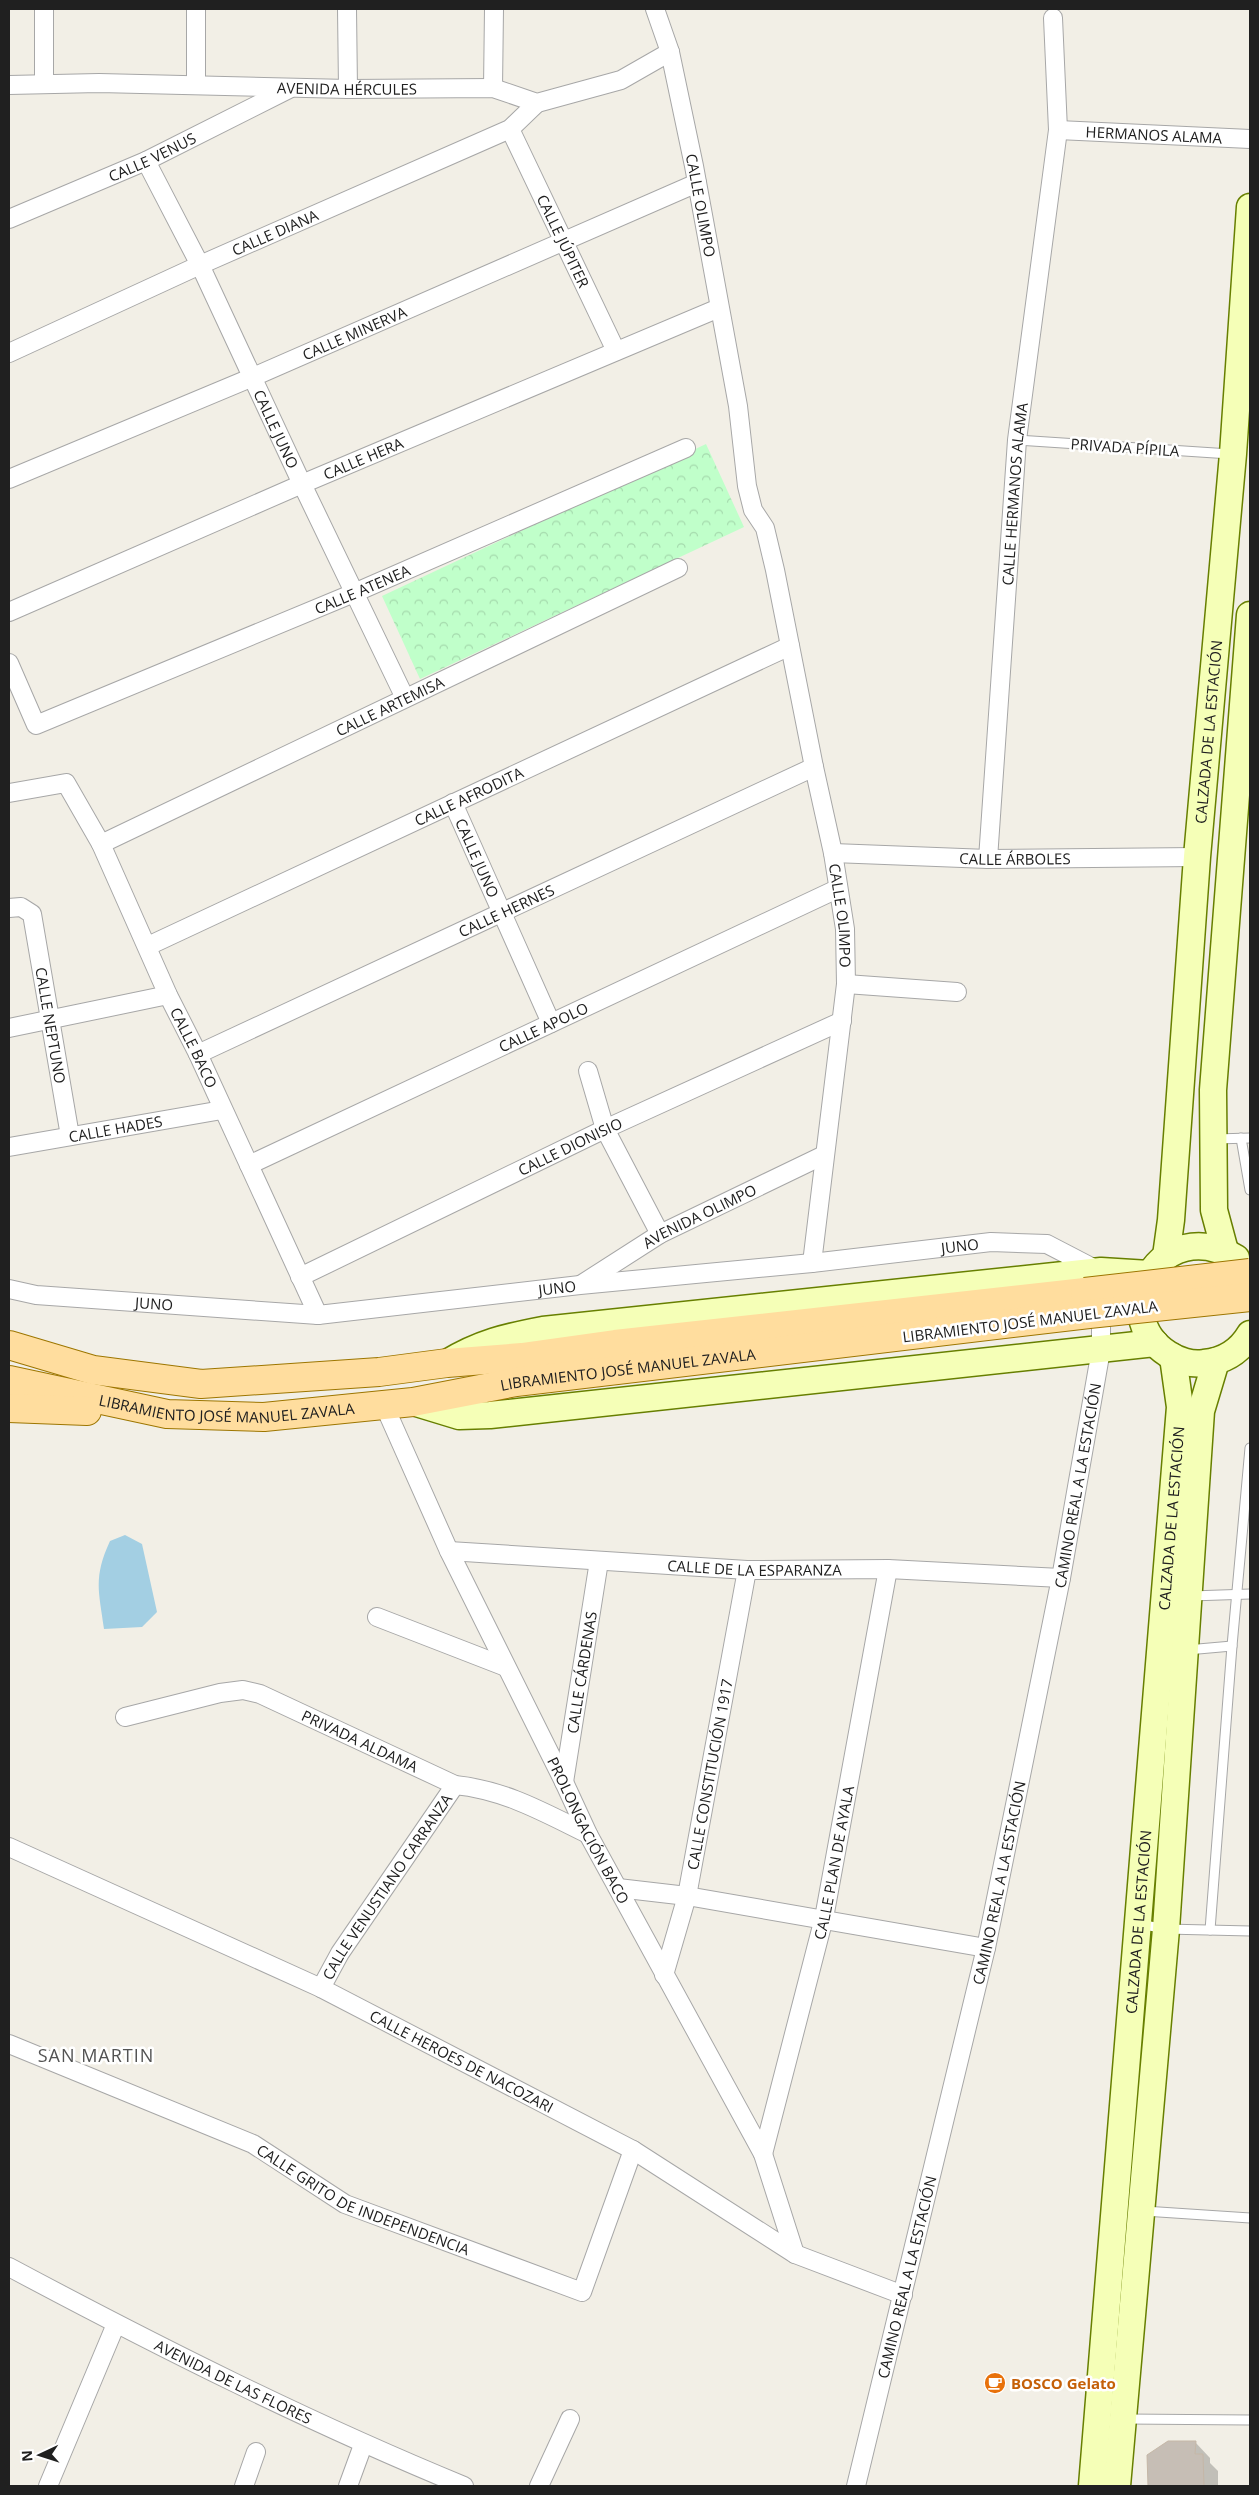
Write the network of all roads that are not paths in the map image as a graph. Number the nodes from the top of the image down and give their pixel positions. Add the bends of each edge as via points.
1 (44, 9) edge
2 (196, 9) edge
3 (347, 9) edge
4 (494, 9) edge
5 (655, 9) edge
6 (1053, 18) dead end
7 (670, 52) junction
8 (44, 84) junction
9 (9, 85) edge
10 (196, 85) junction
11 (292, 88) junction
12 (493, 88) junction
13 (348, 89) junction
14 (537, 103) junction
15 (510, 129) junction
16 (1058, 130) junction
17 (1250, 139) edge
18 (146, 161) junction
19 (697, 183) junction
20 (1250, 207) edge
21 (9, 219) edge
22 (564, 241) junction
23 (200, 265) junction
24 (719, 308) junction
25 (616, 352) junction
26 (9, 353) edge
27 (253, 376) junction
28 (1017, 440) junction
29 (686, 448) dead end
30 (1233, 454) junction
31 (9, 479) edge
32 (302, 484) junction
33 (678, 568) dead end
34 (354, 593) junction
35 (9, 612) edge
36 (1250, 615) edge
37 (790, 646) junction
38 (9, 664) edge
39 (405, 698) junction
40 (814, 767) junction
41 (9, 793) edge
42 (453, 803) junction
43 (102, 844) junction
44 (833, 853) junction
45 (1197, 857) junction
46 (988, 859) junction
47 (837, 889) junction
48 (9, 908) edge
49 (502, 912) junction
50 (148, 946) junction
51 (846, 984) junction
52 (957, 992) dead end
53 (168, 995) junction
54 (49, 1020) junction
55 (842, 1021) junction
56 (552, 1023) junction
57 (9, 1028) edge
58 (198, 1054) junction
59 (588, 1071) dead end
60 (222, 1110) junction
61 (605, 1128) junction
62 (70, 1136) junction
63 (1246, 1138) edge
64 (1213, 1139) junction
65 (9, 1147) edge
66 (824, 1155) junction
67 (249, 1165) junction
68 (1250, 1190) edge
69 (660, 1234) junction
70 (1243, 1263) edge
71 (812, 1264) junction
72 (1157, 1265) junction
73 (300, 1277) junction
74 (580, 1285) junction
75 (9, 1289) edge
76 (1092, 1292) junction
77 (1250, 1297) edge
78 (318, 1315) junction
79 (1249, 1339) edge
80 (9, 1345) edge
81 (1102, 1350) junction
82 (1164, 1350) junction
83 (1216, 1361) junction
84 (9, 1380) edge
85 (414, 1402) junction
86 (384, 1405) junction
87 (9, 1408) edge
88 (167, 1414) junction
89 (1250, 1448) edge
90 (449, 1551) junction
91 (599, 1561) junction
92 (888, 1569) junction
93 (747, 1570) junction
94 (1061, 1578) junction
95 (1250, 1594) edge
96 (1188, 1596) junction
97 (1238, 1596) junction
98 (376, 1617) dead end
99 (1232, 1646) junction
100 (1185, 1650) junction
101 (506, 1667) junction
102 (125, 1717) dead end
103 (564, 1782) junction
104 (454, 1785) junction
105 (588, 1834) junction
106 (9, 1847) edge
107 (618, 1888) junction
108 (687, 1896) junction
109 (824, 1918) junction
110 (1138, 1924) junction
111 (1166, 1928) junction
112 (1210, 1930) junction
113 (1250, 1931) edge
114 (986, 1948) junction
115 (664, 1976) junction
116 (321, 1988) junction
117 (9, 2044) edge
118 (633, 2150) junction
119 (763, 2154) junction
120 (1141, 2211) junction
121 (1250, 2218) edge
122 (796, 2254) junction
123 (9, 2267) edge
124 (903, 2295) junction
125 (116, 2324) junction
126 (570, 2419) dead end
127 (1123, 2419) junction
128 (1250, 2420) edge
129 (363, 2445) junction
130 (256, 2452) dead end
131 (48, 2486) edge
132 (244, 2486) edge
133 (348, 2486) edge
134 (464, 2486) edge
135 (539, 2486) edge
136 (856, 2486) edge
137 (1092, 2486) edge
138 (1117, 2486) edge

1 - 8 street
2 - 10 street
3 - 13 street
4 - 12 street
5 - 7 street, CALLE OLIMPO
6 - 16 street, CALLE HERMANOS ALAMA
7 - 14 street via 621,80
7 - 19 street, CALLE OLIMPO
8 - 9 street, AVENIDA HÉRCULES
8 - 10 street, AVENIDA HÉRCULES
10 - 11 street, AVENIDA HÉRCULES
11 - 13 street, AVENIDA HÉRCULES
11 - 18 street, CALLE VENUS
12 - 13 street, AVENIDA HÉRCULES
12 - 14 street, AVENIDA HÉRCULES
14 - 15 street, CALLE DIANA
15 - 22 street, CALLE JÚPITER
15 - 23 street, CALLE DIANA
16 - 17 street, HERMANOS ALAMA
16 - 28 street, CALLE HERMANOS ALAMA
18 - 21 street, CALLE VENUS
18 - 23 street, CALLE JUNO
19 - 22 street, CALLE MINERVA
19 - 24 street, CALLE OLIMPO
20 - 30 main road, CALZADA DE LA ESTACIÓN
22 - 25 street, CALLE JÚPITER
22 - 27 street, CALLE MINERVA
23 - 26 street, CALLE DIANA
23 - 27 street, CALLE JUNO
24 - 25 street, CALLE HERA
24 - 37 street, CALLE OLIMPO via 738,406 747,486 753,510 765,528
25 - 32 street, CALLE HERA
27 - 31 street, CALLE MINERVA
27 - 32 street, CALLE JUNO
28 - 30 lane, PRIVADA PÍPILA
28 - 46 street, CALLE HERMANOS ALAMA
29 - 34 street, CALLE ATENEA
30 - 45 main road, CALZADA DE LA ESTACIÓN
32 - 34 street, CALLE JUNO
32 - 35 street, CALLE HERA
33 - 39 street, CALLE ARTEMISA
34 - 38 street, CALLE ATENEA via 36,724
34 - 39 street, CALLE JUNO
36 - 64 main road via 1213,1090
37 - 40 street, CALLE OLIMPO
37 - 42 street, CALLE AFRODITA
39 - 43 street, CALLE ARTEMISA
40 - 44 street, CALLE OLIMPO
40 - 49 street, CALLE HERNES
41 - 43 street, CALLE BACO via 66,783
42 - 49 street, CALLE JUNO
42 - 50 street, CALLE AFRODITA
43 - 50 street, CALLE BACO
44 - 46 street, CALLE ÁRBOLES
44 - 47 street, CALLE OLIMPO
45 - 46 street, CALLE ÁRBOLES
45 - 72 main road, CALZADA DE LA ESTACIÓN via 1172,1220
47 - 51 street, CALLE OLIMPO via 845,929
47 - 56 street, CALLE APOLO
48 - 54 street, CALLE NEPTUNO via 21,907 32,914
49 - 56 street, CALLE JUNO
49 - 58 street, CALLE HERNES
50 - 53 street, CALLE BACO
51 - 52 street
51 - 55 street, CALLE OLIMPO
53 - 54 street
53 - 58 street, CALLE BACO
54 - 57 street
54 - 62 street, CALLE NEPTUNO
55 - 61 street, CALLE DIONISIO
55 - 66 street, CALLE OLIMPO
56 - 67 street, CALLE APOLO
58 - 60 street, CALLE BACO
59 - 61 street
60 - 62 street, CALLE HADES
60 - 67 street, CALLE BACO
61 - 69 street
61 - 73 street, CALLE DIONISIO
62 - 65 street, CALLE HADES
63 - 64 lane
63 - 68 lane
64 - 70 main road via 1214,1210
66 - 69 street, AVENIDA OLIMPO
66 - 71 street, CALLE OLIMPO
67 - 73 street, CALLE BACO
69 - 74 street, AVENIDA OLIMPO
70 - 72 main road via 1210,1246 1195,1245 1180,1248
70 - 76 main road, LIBRAMIENTO JOSÉ MANUEL ZAVALA, bridge
71 - 74 street, JUNO
71 - 76 street, JUNO via 991,1242 1047,1244
72 - 76 main road
72 - 82 main road, CALZADA DE LA ESTACIÓN via 1142,1291 1141,1309 1145,1327
73 - 78 street, CALLE BACO
74 - 78 street, JUNO
75 - 78 street, JUNO via 36,1296
76 - 77 main road, LIBRAMIENTO JOSÉ MANUEL ZAVALA, bridge
76 - 80 main road, LIBRAMIENTO JOSÉ MANUEL ZAVALA via 615,1344 522,1358 201,1384 93,1370
76 - 81 street, CAMINO REAL A LA ESTACIÓN
76 - 85 main road, LIBRAMIENTO JOSÉ MANUEL ZAVALA via 516,1382
79 - 83 main road via 1232,1354
81 - 82 main road
81 - 85 main road via 490,1415 459,1416
81 - 94 street, CAMINO REAL A LA ESTACIÓN
82 - 83 main road via 1187,1362
82 - 110 main road, CALZADA DE LA ESTACIÓN via 1180,1407
83 - 96 main road, CALZADA DE LA ESTACIÓN via 1200,1411
84 - 88 main road, LIBRAMIENTO JOSÉ MANUEL ZAVALA
85 - 86 main road, LIBRAMIENTO JOSÉ MANUEL ZAVALA
86 - 88 main road, LIBRAMIENTO JOSÉ MANUEL ZAVALA via 264,1417
86 - 90 street, PROLONGACIÓN BACO
87 - 88 main road
89 - 97 lane
90 - 91 street, CALLE DE LA ESPARANZA
90 - 101 street, PROLONGACIÓN BACO
91 - 93 street, CALLE DE LA ESPARANZA
91 - 103 street, CALLE CÁRDENAS
92 - 93 street, CALLE DE LA ESPARANZA
92 - 94 street, CALLE DE LA ESPARANZA
92 - 109 street, CALLE PLAN DE AYALA
93 - 108 street, CALLE CONSTITUCIÓN 1917
94 - 114 street, CAMINO REAL A LA ESTACIÓN
95 - 97 lane
96 - 97 lane
96 - 100 main road, CALZADA DE LA ESTACIÓN
97 - 99 lane
98 - 101 street
99 - 100 lane
99 - 112 lane
100 - 111 main road, CALZADA DE LA ESTACIÓN
101 - 103 street, PROLONGACIÓN BACO
102 - 104 street, PRIVADA ALDAMA via 242,1690 260,1694
103 - 105 street, PROLONGACIÓN BACO
104 - 105 street, PRIVADA ALDAMA via 482,1788 514,1799
104 - 116 street, CALLE VENUSTIANO CARRANZA via 340,1953
105 - 107 street, PROLONGACIÓN BACO
106 - 116 street, CALLE HEROES DE NACOZARI
107 - 108 street
107 - 115 street, PROLONGACIÓN BACO
108 - 109 street
108 - 115 street, CALLE CONSTITUCIÓN 1917
109 - 114 street
109 - 119 street, CALLE PLAN DE AYALA
110 - 111 lane
110 - 137 main road, CALZADA DE LA ESTACIÓN
111 - 112 lane
111 - 120 main road, CALZADA DE LA ESTACIÓN
112 - 113 lane
114 - 124 street, CAMINO REAL A LA ESTACIÓN
115 - 119 street, PROLONGACIÓN BACO
116 - 118 street, CALLE HEROES DE NACOZARI
117 - 118 street, CALLE GRITO DE INDEPENDENCIA via 253,2144 345,2204 582,2292
118 - 122 street, CALLE HEROES DE NACOZARI
119 - 122 street, PROLONGACIÓN BACO
120 - 121 lane
120 - 127 main road, CALZADA DE LA ESTACIÓN
122 - 124 street, CALLE HEROES DE NACOZARI
123 - 125 street, AVENIDA DE LAS FLORES
124 - 136 street, CAMINO REAL A LA ESTACIÓN
125 - 129 street, AVENIDA DE LAS FLORES
125 - 131 street
126 - 135 street
127 - 128 lane
127 - 138 main road, CALZADA DE LA ESTACIÓN
129 - 133 street
129 - 134 street, AVENIDA DE LAS FLORES
130 - 132 street

